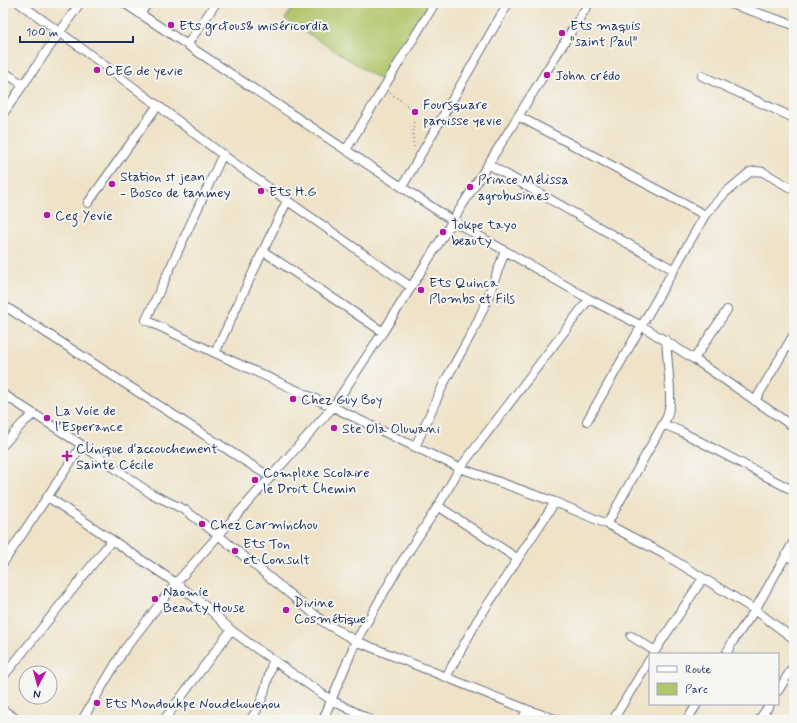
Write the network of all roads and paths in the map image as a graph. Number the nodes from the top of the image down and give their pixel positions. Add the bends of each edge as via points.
1 (19, 3) edge
2 (80, 3) edge
3 (124, 3) edge
4 (148, 3) edge
5 (216, 3) edge
6 (435, 3) edge
7 (508, 3) edge
8 (589, 3) edge
9 (728, 3) edge
10 (737, 4) edge
11 (140, 14) junction
12 (794, 25) edge
13 (60, 32) junction
14 (187, 45) junction
15 (3, 71) edge
16 (702, 76) dead end
17 (23, 85) junction
18 (383, 89) junction
19 (158, 106) junction
20 (3, 114) edge
21 (518, 116) junction
22 (794, 118) edge
23 (346, 150) junction
24 (223, 154) junction
25 (414, 155) dead end
26 (488, 164) junction
27 (402, 187) junction
28 (794, 190) edge
29 (287, 201) junction
30 (88, 203) dead end
31 (705, 215) junction
32 (453, 221) junction
33 (263, 251) junction
34 (505, 251) junction
35 (674, 270) junction
36 (411, 287) junction
37 (589, 299) junction
38 (3, 305) edge
39 (727, 310) dead end
40 (642, 326) junction
41 (383, 332) junction
42 (794, 334) edge
43 (666, 340) junction
44 (791, 347) edge
45 (215, 353) junction
46 (694, 359) junction
47 (3, 394) edge
48 (756, 401) junction
49 (333, 407) junction
50 (34, 414) junction
51 (587, 421) dead end
52 (663, 424) junction
53 (794, 427) edge
54 (82, 445) junction
55 (3, 446) edge
56 (415, 447) junction
57 (460, 468) junction
58 (270, 477) junction
59 (794, 491) edge
60 (48, 497) junction
61 (555, 502) junction
62 (438, 506) junction
63 (607, 524) junction
64 (218, 535) junction
65 (112, 540) junction
66 (794, 541) edge
67 (786, 555) junction
68 (518, 559) junction
69 (794, 560) edge
70 (3, 563) edge
71 (703, 578) junction
72 (176, 583) junction
73 (755, 610) junction
74 (231, 630) junction
75 (631, 636) dead end
76 (794, 638) edge
77 (356, 641) junction
78 (654, 653) edge
79 (727, 653) edge
80 (273, 660) junction
81 (649, 662) edge
82 (794, 665) edge
83 (3, 677) edge
84 (446, 678) junction
85 (779, 689) edge
86 (331, 700) junction
87 (696, 705) edge
88 (769, 705) edge
89 (3, 710) edge
90 (528, 710) junction
91 (18, 720) edge
92 (82, 720) edge
93 (164, 720) edge
94 (250, 720) edge
95 (323, 720) edge
96 (371, 720) edge
97 (522, 720) edge
98 (558, 720) edge
99 (613, 720) edge
100 (687, 720) edge
101 (759, 720) edge

1 - 13 street
2 - 13 street
3 - 11 street
4 - 11 street
5 - 14 street
6 - 18 street
7 - 27 street
8 - 21 street
9 - 10 street
10 - 12 street
11 - 14 street
13 - 17 street
13 - 19 street
14 - 23 street
15 - 17 street
16 - 22 street
17 - 20 street
18 - 23 street
18 - 25 path via 412,110
19 - 24 street
19 - 30 street
21 - 26 street
21 - 31 street
23 - 27 street
24 - 29 street
24 - 45 street via 146,320
26 - 32 street
26 - 35 street
27 - 32 street
28 - 31 street via 763,172 750,172 725,192
29 - 33 street
29 - 36 street
31 - 35 street
32 - 34 street
32 - 36 street
33 - 41 street
33 - 45 street
34 - 37 street
34 - 56 street via 474,329 444,383
35 - 40 street
36 - 41 street
37 - 40 street
37 - 57 street
38 - 58 street
39 - 46 street
40 - 43 street
40 - 51 street
41 - 49 street
42 - 44 street
43 - 46 street
43 - 52 street via 670,404
44 - 48 street
45 - 49 street
46 - 48 street
47 - 50 street
48 - 53 street
49 - 56 street
49 - 58 street
50 - 54 street
50 - 55 street
52 - 59 street
52 - 63 street
54 - 60 street
54 - 64 street via 150,493 185,510
56 - 57 street
57 - 61 street
57 - 62 street
58 - 64 street
60 - 65 street
60 - 70 street
61 - 63 street
61 - 68 street
62 - 68 street
62 - 77 street via 398,568
63 - 71 street
64 - 72 street
64 - 77 street via 325,623
65 - 72 street
65 - 83 street
66 - 67 street
67 - 69 street
67 - 73 street
68 - 84 street via 477,621
71 - 73 street
71 - 78 street
72 - 74 street
72 - 92 street via 124,650
73 - 76 street
73 - 79 street
74 - 80 street
74 - 93 street
75 - 78 street
77 - 84 street
77 - 86 street
80 - 86 street
80 - 94 street via 262,700
81 - 99 street
82 - 85 street
84 - 90 street
86 - 95 street
86 - 96 street
87 - 100 street
88 - 101 street
89 - 91 street
90 - 97 street
90 - 98 street

